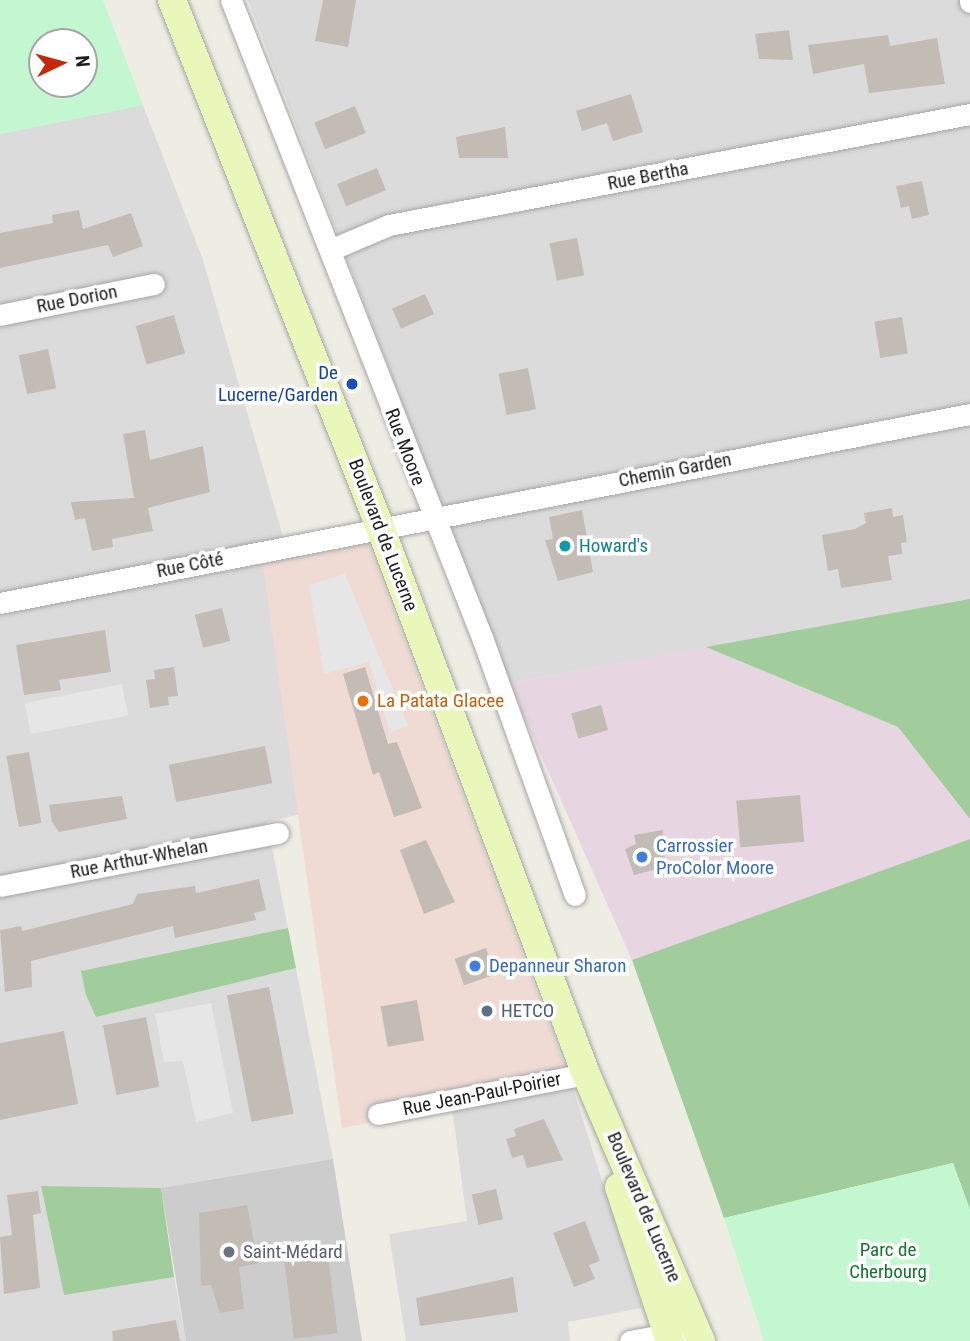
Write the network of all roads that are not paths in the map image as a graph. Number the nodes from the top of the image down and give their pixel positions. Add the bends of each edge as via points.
1 (172, 0) edge
2 (231, 0) edge
3 (970, 114) edge
4 (330, 250) junction
5 (154, 284) dead end
6 (0, 315) edge
7 (970, 414) edge
8 (432, 517) junction
9 (380, 527) junction
10 (0, 603) edge
11 (278, 833) dead end
12 (0, 886) edge
13 (575, 895) dead end
14 (586, 1073) junction
15 (378, 1114) dead end
16 (699, 1335) edge
17 (668, 1338) edge
18 (630, 1341) edge

1 - 9 main road, Boulevard de Lucerne
2 - 4 street, Rue Moore
3 - 4 street, Rue Bertha via 389,225
4 - 8 street, Rue Moore
5 - 6 street, Rue Dorion
7 - 8 street, Chemin Garden
8 - 9 street, Chemin Garden
8 - 13 street, Rue Moore
9 - 10 street, Rue Côté
9 - 14 main road, Boulevard de Lucerne
11 - 12 street, Rue Arthur-Whelan
14 - 15 street, Rue Jean-Paul-Poirier
14 - 16 main road, Boulevard de Lucerne
14 - 17 main road, Boulevard de Lucerne
16 - 17 street
17 - 18 street

